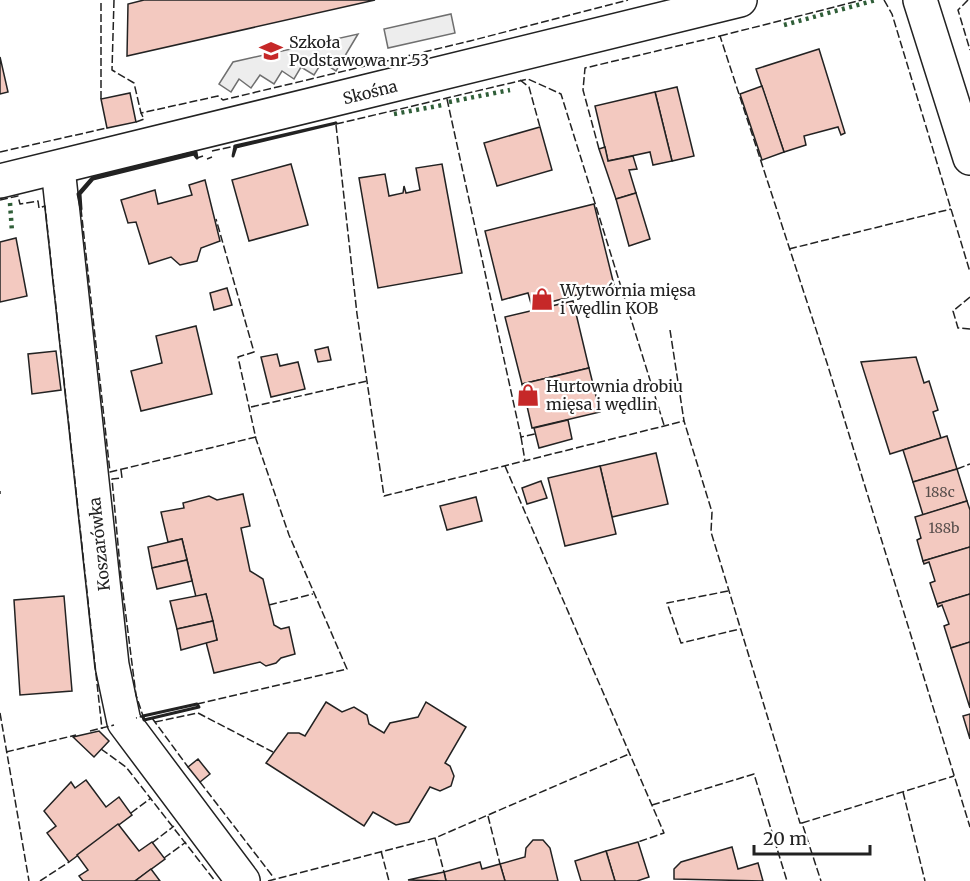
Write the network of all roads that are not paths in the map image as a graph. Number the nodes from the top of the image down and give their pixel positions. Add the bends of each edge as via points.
1 (740, 0) edge
2 (920, 0) edge
3 (970, 158) edge
4 (58, 168) junction
5 (0, 181) edge
6 (243, 881) edge

1 - 4 street, Skośna
2 - 3 street
4 - 5 street, Skośna
4 - 6 street, Koszarówka via 112,665 124,722

